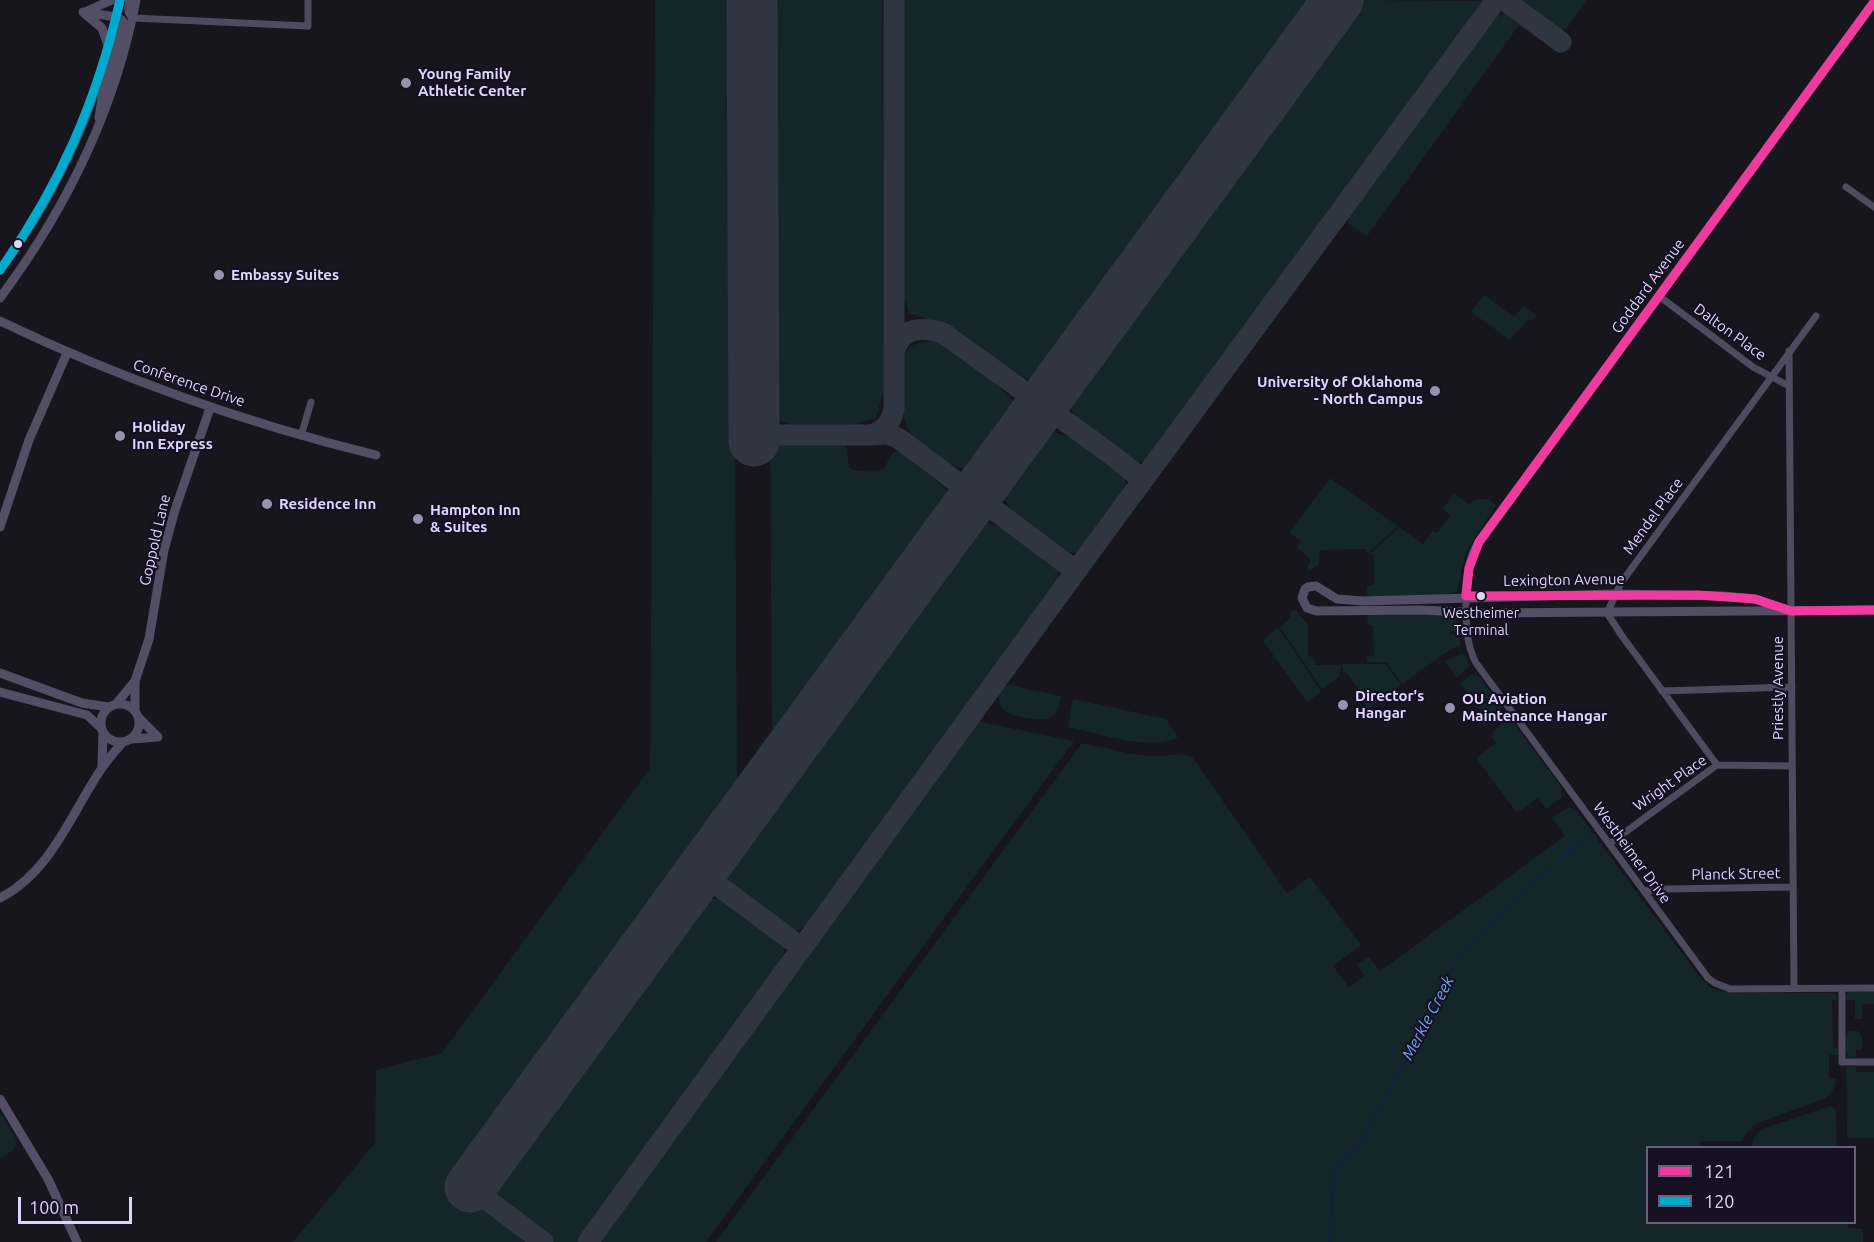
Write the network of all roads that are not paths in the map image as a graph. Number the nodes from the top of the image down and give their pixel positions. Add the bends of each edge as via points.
1 (112, 0) edge
2 (120, 0) edge
3 (129, 0) edge
4 (136, 0) edge
5 (308, 0) edge
6 (1874, 2) edge
7 (83, 12) junction
8 (117, 17) junction
9 (133, 18) junction
10 (109, 49) junction
11 (97, 132) junction
12 (1846, 187) dead end
13 (1874, 207) edge
14 (0, 270) edge
15 (1659, 296) junction
16 (0, 297) edge
17 (1816, 316) dead end
18 (0, 321) edge
19 (1789, 351) junction
20 (67, 352) junction
21 (1772, 377) junction
22 (1789, 386) junction
23 (310, 402) dead end
24 (210, 408) junction
25 (301, 436) junction
26 (376, 455) dead end
27 (0, 527) edge
28 (1614, 594) junction
29 (1466, 597) junction
30 (1874, 610) edge
31 (1791, 611) junction
32 (1466, 612) junction
33 (1607, 613) junction
34 (0, 673) edge
35 (135, 681) junction
36 (1792, 687) junction
37 (1662, 691) junction
38 (0, 692) edge
39 (112, 706) junction
40 (137, 714) junction
41 (102, 731) junction
42 (127, 741) junction
43 (1717, 765) junction
44 (1791, 766) junction
45 (102, 768) junction
46 (1608, 844) junction
47 (1792, 887) junction
48 (1644, 891) junction
49 (0, 898) edge
50 (1794, 988) junction
51 (1842, 988) junction
52 (1874, 988) edge
53 (1874, 1062) edge
54 (0, 1099) edge
55 (77, 1242) edge

1 - 7 street
2 - 8 street
3 - 9 street
4 - 9 street
5 - 9 street via 308,26
6 - 15 street, Goddard Avenue
7 - 8 street
7 - 10 street via 102,28
8 - 10 street
8 - 11 street via 123,23 102,98
9 - 11 street via 118,76
10 - 14 street via 70,154 39,212
11 - 16 street via 56,215
12 - 13 street
15 - 21 street, Dalton Place
15 - 29 street, Goddard Avenue via 1479,542 1468,569
17 - 19 street, Mendel Place
18 - 20 street, Conference Drive
19 - 21 street, Mendel Place
19 - 22 street, Priestly Avenue
20 - 24 street, Conference Drive
20 - 27 street via 28,440
21 - 22 street, Dalton Place
21 - 28 street, Mendel Place
22 - 31 street, Priestly Avenue
23 - 25 street
24 - 25 street, Conference Drive
24 - 35 street, Goppold Lane via 164,550 149,639
25 - 26 street, Conference Drive
28 - 29 street, Lexington Avenue
28 - 31 street, Lexington Avenue via 1740,597
28 - 33 street, Mendel Place
29 - 32 street, Westheimer Drive
29 - 32 street, Lexington Avenue via 1341,600 1312,586 1305,589 1302,598 1307,608 1317,611
30 - 31 street, Lexington Avenue
31 - 33 street, Lexington Avenue
31 - 36 street, Priestly Avenue
32 - 33 street, Lexington Avenue
32 - 46 street, Westheimer Drive via 1468,642 1476,663
33 - 37 street
34 - 39 street via 81,703
35 - 39 street, Goppold Lane
35 - 40 street, Goppold Lane
36 - 37 street
36 - 44 street, Priestly Avenue
37 - 43 street
38 - 41 street via 87,716
39 - 40 street via 126,705
39 - 41 street via 102,716
40 - 42 street via 138,729
40 - 42 street via 158,737
41 - 42 street via 113,742
41 - 45 street
42 - 45 street
43 - 44 street, Wright Place
43 - 46 street, Wright Place
44 - 47 street, Priestly Avenue
45 - 49 street via 41,865
46 - 48 street, Westheimer Drive
47 - 48 street, Planck Street
47 - 50 street, Priestly Avenue
48 - 50 street, Westheimer Drive via 1715,983 1737,989
50 - 51 street, Westheimer Drive
51 - 52 street, Westheimer Drive
51 - 53 street via 1842,1062
54 - 55 street via 48,1179

